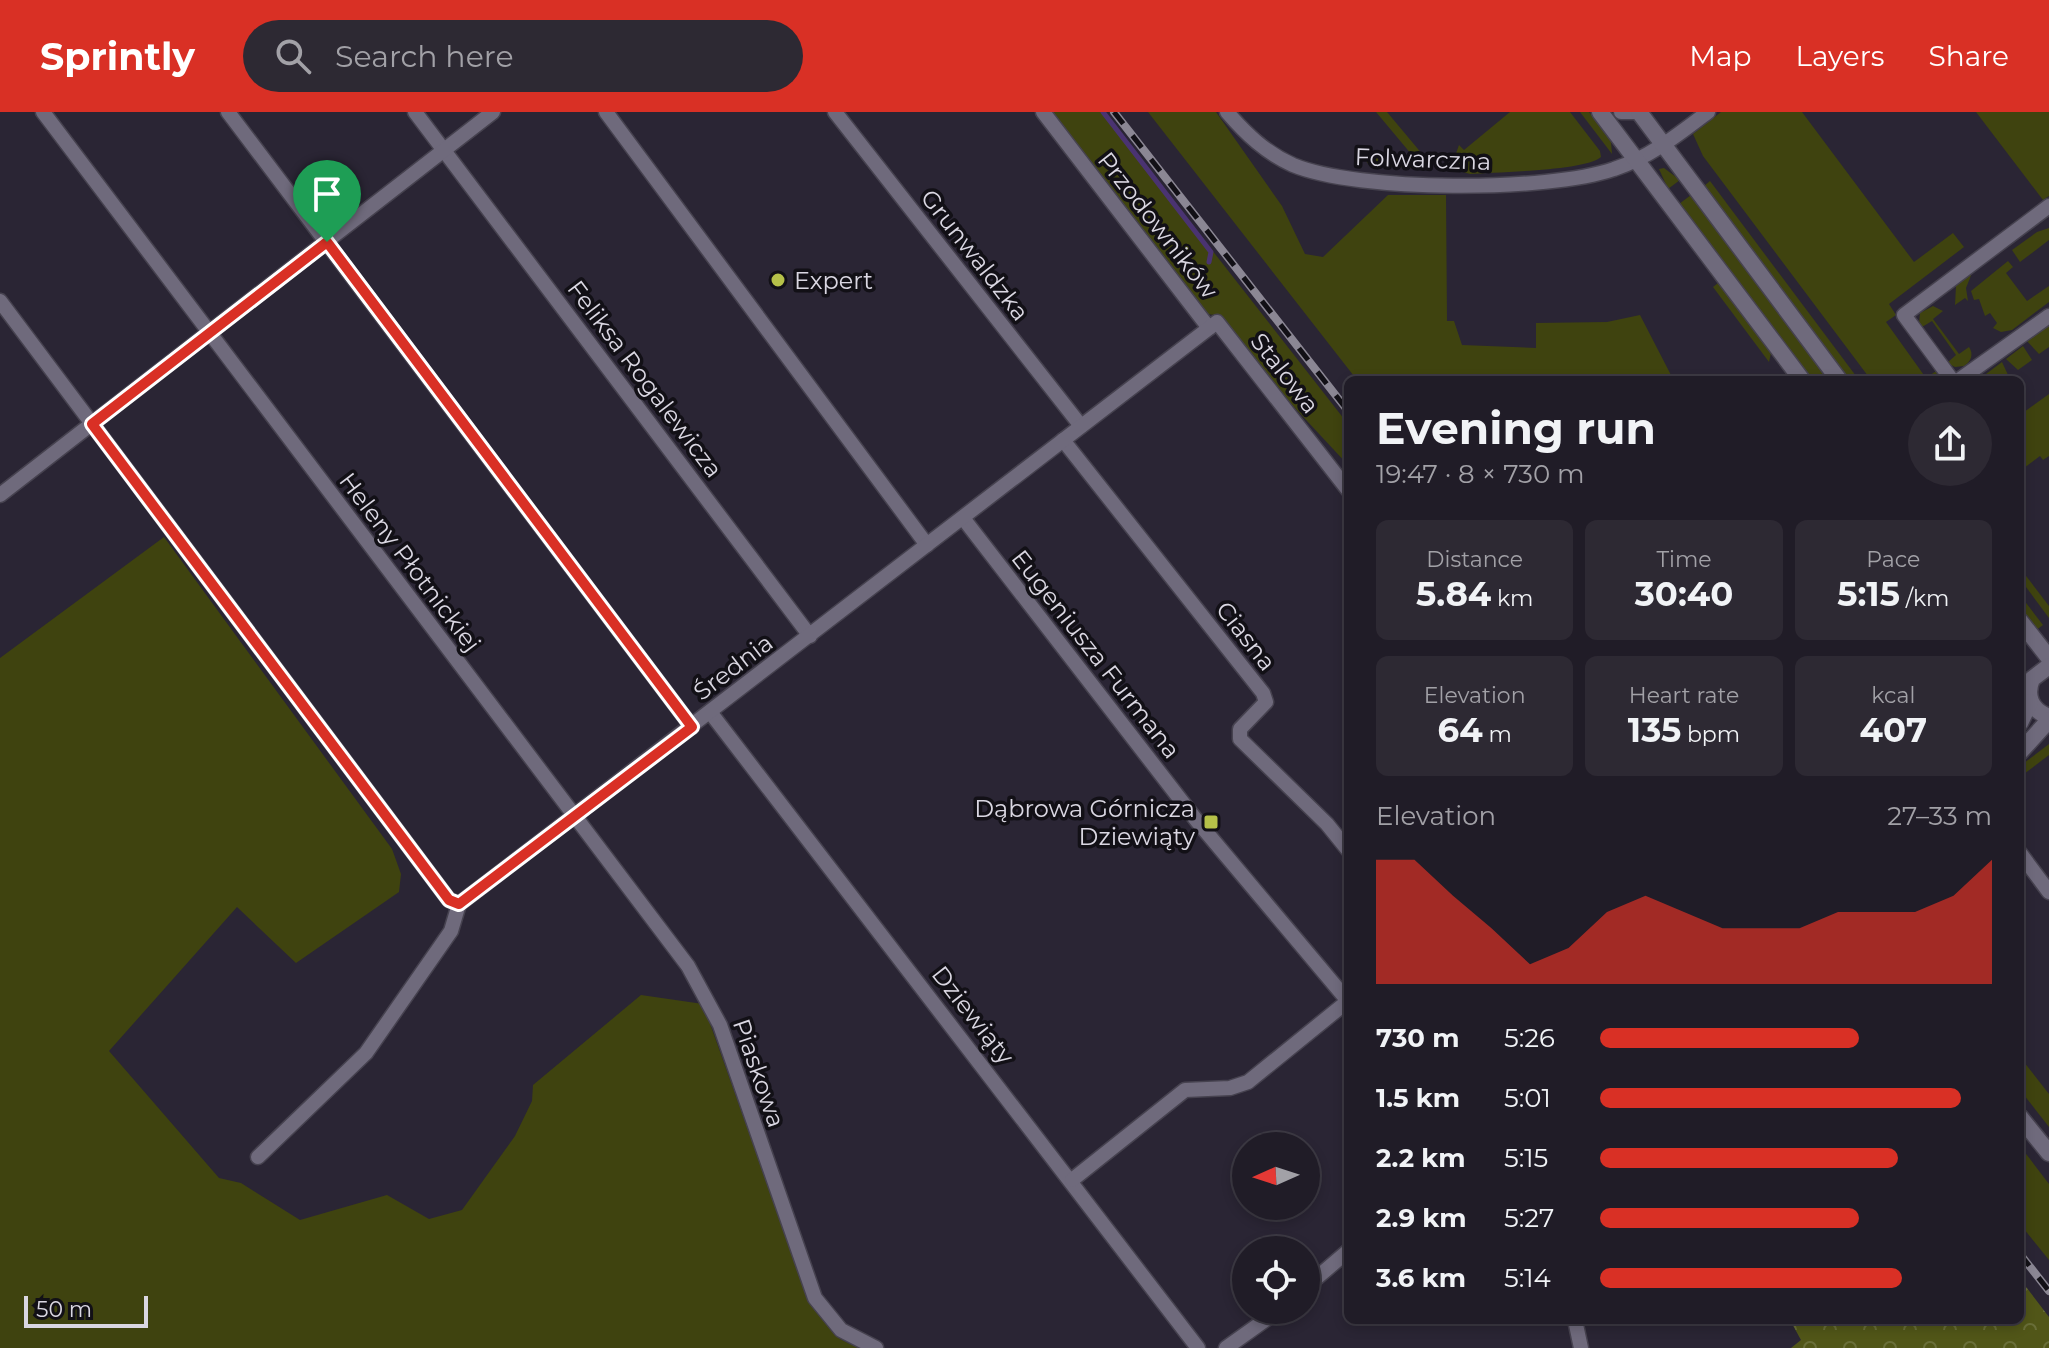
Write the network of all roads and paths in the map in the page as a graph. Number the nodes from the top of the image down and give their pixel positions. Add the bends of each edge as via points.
1 (43, 112) edge
2 (228, 112) edge
3 (415, 112) edge
4 (493, 112) edge
5 (606, 112) edge
6 (835, 112) edge
7 (1043, 112) edge
8 (1227, 112) edge
9 (1600, 112) edge
10 (1621, 112) edge
11 (1638, 112) edge
12 (1708, 112) edge
13 (1663, 145) junction
14 (444, 149) junction
15 (1636, 160) junction
16 (2049, 206) edge
17 (327, 242) junction
18 (0, 301) edge
19 (2049, 316) edge
20 (1213, 325) junction
21 (210, 333) junction
22 (1799, 376) edge
23 (1836, 376) edge
24 (1949, 376) edge
25 (1965, 376) edge
26 (92, 424) junction
27 (1081, 426) junction
28 (1063, 440) junction
29 (1344, 485) edge
30 (0, 495) edge
31 (963, 518) junction
32 (927, 545) junction
33 (2024, 626) edge
34 (810, 636) junction
35 (2049, 658) edge
36 (2049, 666) edge
37 (2024, 678) edge
38 (2030, 694) junction
39 (2024, 711) edge
40 (710, 712) junction
41 (2049, 718) edge
42 (692, 727) junction
43 (2024, 747) edge
44 (575, 817) junction
45 (1344, 845) edge
46 (2024, 858) edge
47 (2049, 892) edge
48 (459, 904) junction
49 (1344, 996) edge
50 (1344, 1004) edge
51 (2024, 1122) edge
52 (2049, 1153) edge
53 (258, 1157) dead end
54 (1072, 1180) junction
55 (1344, 1254) edge
56 (1320, 1275) edge
57 (1259, 1324) edge
58 (1576, 1324) edge
59 (876, 1348) edge
60 (1198, 1348) edge
61 (1226, 1348) edge
62 (1581, 1348) edge

1 - 21 street, Heleny Płotnickiej
2 - 17 street
3 - 14 street, Feliksa Rogalewicza
4 - 14 street
5 - 32 street
6 - 27 street, Grunwaldzka
7 - 20 street, Przodowników
8 - 15 street, Folwarczna via 1277,157 1348,179 1501,184 1596,174
9 - 15 street
10 - 11 street
11 - 13 street
12 - 13 street, Folwarczna
13 - 15 street, Folwarczna
13 - 23 street
14 - 17 street
14 - 34 street, Feliksa Rogalewicza
15 - 22 street
16 - 24 street via 1904,315
17 - 21 street
17 - 42 street
18 - 26 street
19 - 25 street
20 - 27 street, Średnia
20 - 29 street, Stalowa
21 - 26 street
21 - 44 street, Heleny Płotnickiej
26 - 30 street
26 - 48 street via 449,900
27 - 28 street, Średnia
28 - 31 street, Średnia
28 - 45 street, Ciasna via 1263,693 1266,702 1240,729 1240,739
31 - 32 street, Średnia
31 - 49 street, Eugeniusza Furmana via 1197,821
32 - 34 street, Średnia
33 - 35 street
34 - 40 street, Średnia
36 - 38 street via 2036,673
37 - 38 street
38 - 39 street
38 - 41 street via 2039,712
40 - 42 street, Średnia
40 - 54 street, Dziewiąty
41 - 43 street
42 - 44 street, Średnia
44 - 48 street, Średnia
44 - 59 street, Piaskowa via 688,966 710,1004 815,1298 841,1330
46 - 47 street
48 - 53 street via 451,931 366,1053
50 - 54 street via 1248,1082 1185,1090
51 - 52 street
54 - 60 street, Dziewiąty
55 - 56 street
57 - 61 street
58 - 62 street

